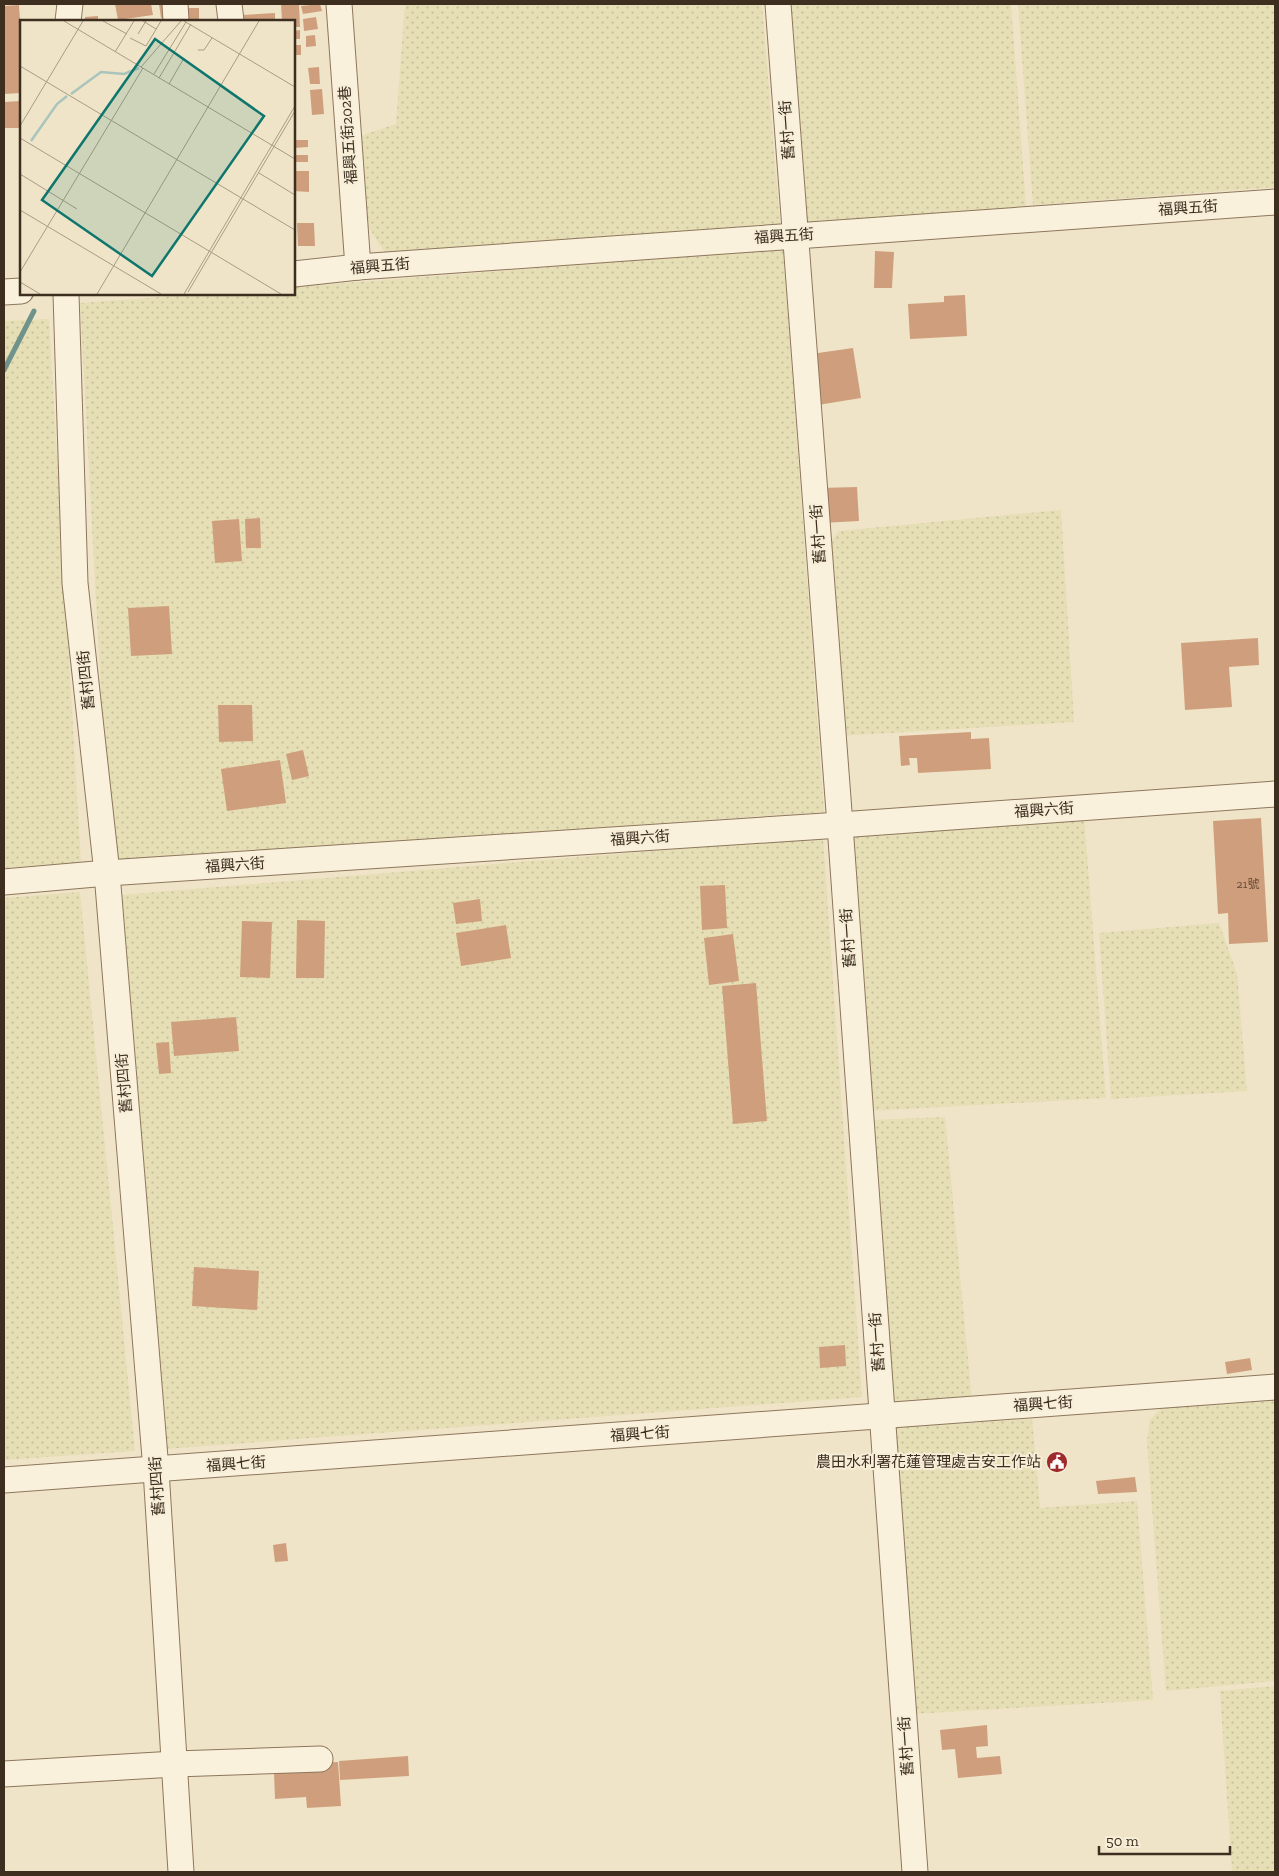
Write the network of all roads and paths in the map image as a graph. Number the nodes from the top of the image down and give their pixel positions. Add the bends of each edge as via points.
1 (70, 4) edge
2 (175, 4) edge
3 (229, 4) edge
4 (339, 4) edge
5 (778, 4) edge
6 (68, 20) edge
7 (176, 20) edge
8 (230, 20) edge
9 (1275, 202) edge
10 (795, 236) junction
11 (358, 267) junction
12 (295, 274) edge
13 (20, 291) edge
14 (4, 292) edge
15 (66, 295) edge
16 (1275, 794) edge
17 (840, 825) junction
18 (107, 873) junction
19 (4, 882) edge
20 (1275, 1387) edge
21 (882, 1416) junction
22 (156, 1470) junction
23 (4, 1480) edge
24 (320, 1759) dead end
25 (174, 1764) junction
26 (4, 1774) edge
27 (181, 1872) edge
28 (915, 1872) edge

1 - 6 street
2 - 7 street
3 - 8 street
4 - 11 street, 福興五街202巷
5 - 10 street, 舊村一街
9 - 10 street, 福興五街
10 - 11 street, 福興五街
10 - 17 street, 舊村一街
11 - 12 street, 福興五街
13 - 14 street
15 - 18 street, 舊村四街 via 75,584
16 - 17 street, 福興六街
17 - 18 street, 福興六街
17 - 21 street, 舊村一街
18 - 19 street, 福興六街
18 - 22 street, 舊村四街
20 - 21 street, 福興七街
21 - 22 street, 福興七街
21 - 28 street, 舊村一街
22 - 23 street, 福興七街
22 - 25 street, 舊村四街
24 - 25 street
25 - 26 street
25 - 27 street, 舊村四街

